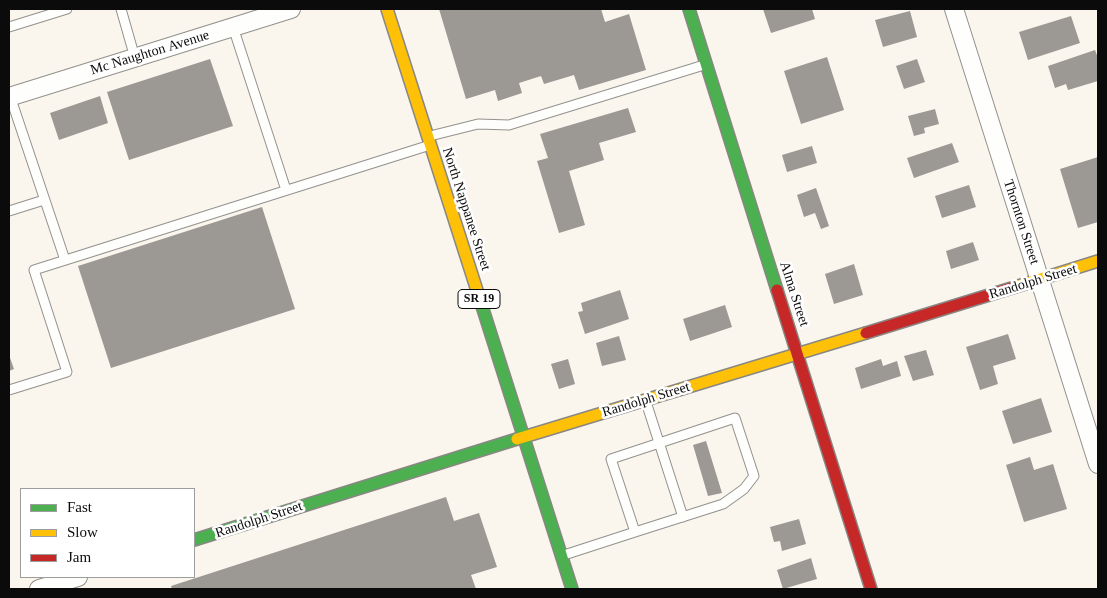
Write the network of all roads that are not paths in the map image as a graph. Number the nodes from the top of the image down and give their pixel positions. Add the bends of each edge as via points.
1 (67, 9) edge
2 (121, 9) edge
3 (291, 9) edge
4 (387, 9) edge
5 (688, 9) edge
6 (954, 9) edge
7 (9, 27) edge
8 (233, 27) junction
9 (135, 58) junction
10 (706, 65) junction
11 (9, 95) edge
12 (429, 141) junction
13 (286, 190) junction
14 (44, 200) junction
15 (9, 211) edge
16 (65, 260) junction
17 (1098, 261) edge
18 (1039, 280) junction
19 (798, 354) junction
20 (9, 390) edge
21 (645, 400) junction
22 (523, 436) junction
23 (659, 443) junction
24 (1098, 464) edge
25 (683, 517) junction
26 (635, 532) junction
27 (195, 540) edge
28 (562, 556) junction
29 (75, 578) edge
30 (39, 589) edge
31 (572, 589) edge
32 (871, 589) edge

1 - 7 lane
2 - 9 lane
3 - 8 street, Mc Naughton Avenue
4 - 12 street, North Nappanee Street / SR 19
5 - 10 street, Alma Street
6 - 18 street, Thornton Street
8 - 9 street, Mc Naughton Avenue
8 - 13 lane
9 - 11 street, Mc Naughton Avenue
10 - 12 lane via 509,125 478,124
10 - 19 street, Alma Street
11 - 14 lane
12 - 13 lane
12 - 22 street, North Nappanee Street / SR 19
13 - 16 lane
14 - 15 lane
14 - 16 lane
16 - 20 lane via 34,270 67,372
17 - 18 street, Randolph Street
18 - 19 street, Randolph Street
18 - 24 street, Thornton Street
19 - 21 street, Randolph Street
19 - 32 street, Alma Street
21 - 22 street, Randolph Street
21 - 23 lane
22 - 27 street, Randolph Street
22 - 28 street, North Nappanee Street / SR 19
23 - 25 lane
23 - 25 lane via 735,418 754,476 744,489 723,504
23 - 26 lane via 611,459
25 - 26 lane
26 - 28 lane
28 - 31 street, North Nappanee Street / SR 19
29 - 30 street

